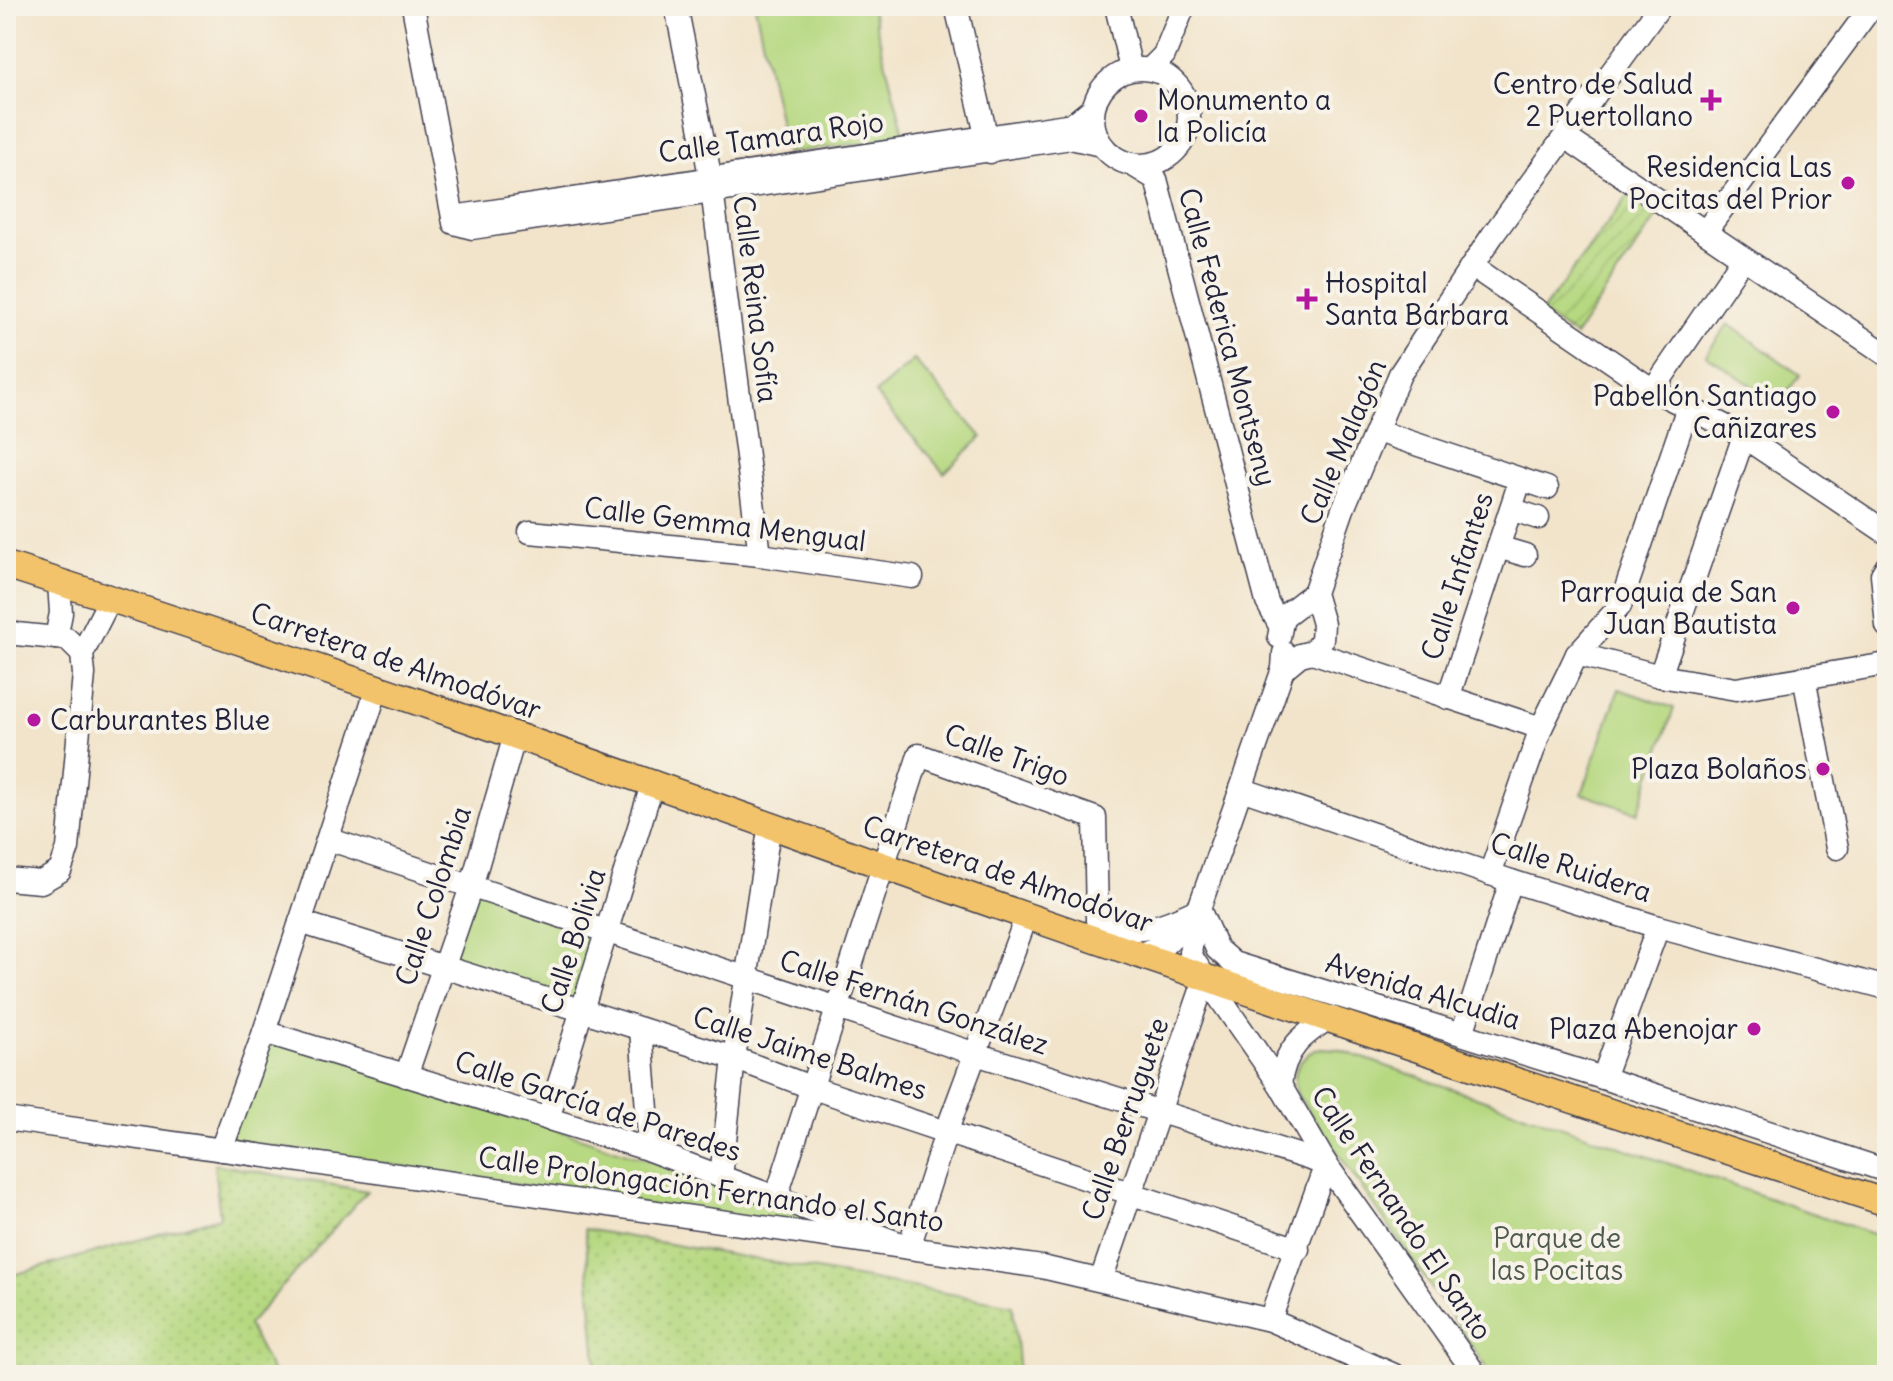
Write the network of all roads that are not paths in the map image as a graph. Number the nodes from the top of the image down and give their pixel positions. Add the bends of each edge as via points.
1 (413, 6) edge
2 (676, 6) edge
3 (956, 6) edge
4 (1116, 6) edge
5 (1184, 6) edge
6 (1660, 6) edge
7 (1872, 6) edge
8 (1153, 67) junction
9 (1093, 108) junction
10 (1565, 137) junction
11 (989, 145) junction
12 (1101, 145) junction
13 (1169, 157) junction
14 (1133, 165) junction
15 (1156, 179) junction
16 (711, 184) junction
17 (1705, 232) junction
18 (1743, 258) junction
19 (1472, 266) junction
20 (1887, 355) edge
21 (1653, 390) junction
22 (1688, 407) junction
23 (1377, 431) junction
24 (1744, 436) junction
25 (1520, 481) junction
26 (1547, 488) dead end
27 (1511, 509) junction
28 (1538, 518) dead end
29 (530, 532) dead end
30 (1887, 533) edge
31 (1498, 547) junction
32 (760, 555) junction
33 (1525, 555) dead end
34 (6, 565) edge
35 (1887, 566) edge
36 (912, 577) dead end
37 (59, 582) junction
38 (1314, 593) junction
39 (111, 597) junction
40 (1288, 615) junction
41 (1319, 617) junction
42 (1887, 626) edge
43 (6, 633) edge
44 (56, 638) junction
45 (1300, 653) junction
46 (82, 654) junction
47 (1577, 654) junction
48 (1887, 664) edge
49 (1660, 676) junction
50 (1804, 677) junction
51 (377, 688) junction
52 (1448, 698) junction
53 (1541, 728) junction
54 (515, 735) junction
55 (653, 782) junction
56 (1241, 789) junction
57 (770, 824) junction
58 (328, 839) junction
59 (1837, 848) dead end
60 (885, 866) junction
61 (1490, 874) junction
62 (6, 879) edge
63 (1511, 881) junction
64 (471, 887) junction
65 (1199, 909) junction
66 (1027, 915) junction
67 (300, 922) junction
68 (1658, 927) junction
69 (609, 932) junction
70 (1152, 958) junction
71 (442, 967) junction
72 (1206, 976) junction
73 (747, 978) junction
74 (1887, 988) edge
75 (840, 1008) junction
76 (582, 1010) junction
77 (1331, 1017) junction
78 (641, 1029) junction
79 (264, 1032) junction
80 (1462, 1034) junction
81 (976, 1054) junction
82 (734, 1058) junction
83 (406, 1076) junction
84 (1603, 1078) junction
85 (1280, 1085) junction
86 (813, 1088) junction
87 (1156, 1113) junction
88 (6, 1119) edge
89 (548, 1119) junction
90 (947, 1130) junction
91 (221, 1150) junction
92 (650, 1150) junction
93 (1884, 1163) edge
94 (1326, 1164) junction
95 (721, 1177) junction
96 (1131, 1192) junction
97 (776, 1198) junction
98 (1887, 1203) edge
99 (909, 1247) junction
100 (1298, 1249) junction
101 (1101, 1280) junction
102 (1270, 1320) junction
103 (1394, 1375) edge
104 (1476, 1375) edge

1 - 16 street, Calle Tamara Rojo via 462,222
2 - 16 street, Calle Reina Sofía
3 - 11 street
4 - 8 street
5 - 8 street
6 - 10 street, Calle Malagón
7 - 17 street
8 - 9 street via 1107,84
8 - 13 street via 1182,89 1189,116 1183,143
9 - 11 street, Calle Tamara Rojo via 1073,124
9 - 12 street via 1093,127
10 - 17 street
10 - 19 street, Calle Malagón
11 - 12 street, Calle Tamara Rojo via 1071,138
11 - 16 street, Calle Tamara Rojo
12 - 14 street
13 - 14 street
13 - 15 street, Calle Federica Montseny
14 - 15 street, Calle Federica Montseny
15 - 40 street, Calle Federica Montseny via 1267,602
16 - 32 street, Calle Reina Sofía
17 - 18 street
18 - 20 street
18 - 21 street
19 - 21 street
19 - 23 street, Calle Malagón via 1400,374
21 - 22 street
22 - 24 street
22 - 47 street via 1641,515 1618,584 1620,606
23 - 25 street, Calle Infantes
23 - 38 street, Calle Malagón
24 - 30 street
24 - 49 street
25 - 26 street
25 - 27 street, Calle Infantes
27 - 28 street
27 - 31 street, Calle Infantes
29 - 32 street, Calle Gemma Mengual
31 - 33 street
31 - 52 street, Calle Infantes
32 - 36 street, Calle Gemma Mengual
34 - 37 main road, Carretera de Almodóvar
35 - 42 street via 1882,574
37 - 39 main road, Carretera de Almodóvar
37 - 44 street
38 - 40 street, Calle Malagón
38 - 41 street
39 - 46 street
39 - 51 main road, Carretera de Almodóvar
40 - 41 street via 1305,609
40 - 45 street via 1278,632
41 - 45 street
43 - 44 street
44 - 46 street via 67,639
45 - 52 street
45 - 56 street
46 - 62 street via 68,848 60,871 41,882
47 - 49 street
47 - 53 street
48 - 50 street
49 - 50 street via 1736,689
50 - 59 street
51 - 54 main road, Carretera de Almodóvar
51 - 58 street
52 - 53 street
53 - 61 street
54 - 55 main road, Carretera de Almodóvar
54 - 64 street, Calle Colombia
55 - 57 main road, Carretera de Almodóvar
55 - 69 street, Calle Bolivia
56 - 61 street, Calle Ruidera
56 - 65 street
57 - 60 main road, Carretera de Almodóvar
57 - 73 street
58 - 64 street, Calle Fernán González
58 - 67 street
60 - 65 street, Calle Trigo via 919,755 1095,818 1097,920 1107,926 1163,927
60 - 66 main road, Carretera de Almodóvar
60 - 75 street
61 - 63 street, Calle Ruidera
63 - 68 street, Calle Ruidera
63 - 80 street
64 - 69 street, Calle Fernán González
64 - 71 street, Calle Colombia
65 - 70 street
65 - 72 street via 1190,952
65 - 80 street, Avenida Alcudia via 1217,949 1233,963
66 - 70 main road, Carretera de Almodóvar
66 - 81 street
67 - 71 street, Calle Jaime Balmes
67 - 79 street
68 - 74 street, Calle Ruidera
68 - 84 street
69 - 73 street, Calle Fernán González
69 - 76 street, Calle Bolivia
70 - 72 main road, Carretera de Almodóvar
71 - 76 street, Calle Jaime Balmes
71 - 83 street, Calle Colombia
72 - 77 main road, Carretera de Almodóvar
72 - 85 street, Calle Fernando El Santo
72 - 87 street, Calle Berruguete
73 - 75 street, Calle Fernán González
73 - 82 street
75 - 81 street, Calle Fernán González
75 - 86 street
76 - 78 street, Calle Jaime Balmes
76 - 89 street, Calle Bolivia
77 - 85 street, Calle Fernando El Santo via 1293,1045
77 - 98 main road, Carretera de Almodóvar
78 - 82 street, Calle Jaime Balmes
78 - 92 street
79 - 83 street, Calle García de Paredes
79 - 91 street
80 - 84 street, Avenida Alcudia
81 - 87 street, Calle Fernán González
81 - 90 street
82 - 86 street, Calle Jaime Balmes
82 - 95 street
83 - 89 street, Calle García de Paredes
84 - 93 street, Avenida Alcudia
85 - 94 street, Calle Fernando El Santo
86 - 90 street, Calle Jaime Balmes
86 - 97 street
87 - 94 street, Calle Fernán González
87 - 96 street, Calle Berruguete
88 - 91 street, Calle Prolongación Fernando el Santo
89 - 92 street, Calle García de Paredes
90 - 96 street, Calle Jaime Balmes
90 - 99 street
91 - 99 street, Calle Prolongación Fernando el Santo
92 - 95 street, Calle García de Paredes
94 - 100 street
94 - 104 street, Calle Fernando El Santo
95 - 97 street, Calle García de Paredes
96 - 100 street, Calle Jaime Balmes
96 - 101 street, Calle Berruguete
97 - 99 street, Calle García de Paredes
99 - 101 street, Calle Prolongación Fernando el Santo
100 - 102 street
101 - 102 street, Calle Prolongación Fernando el Santo
102 - 103 street, Calle Prolongación Fernando el Santo

